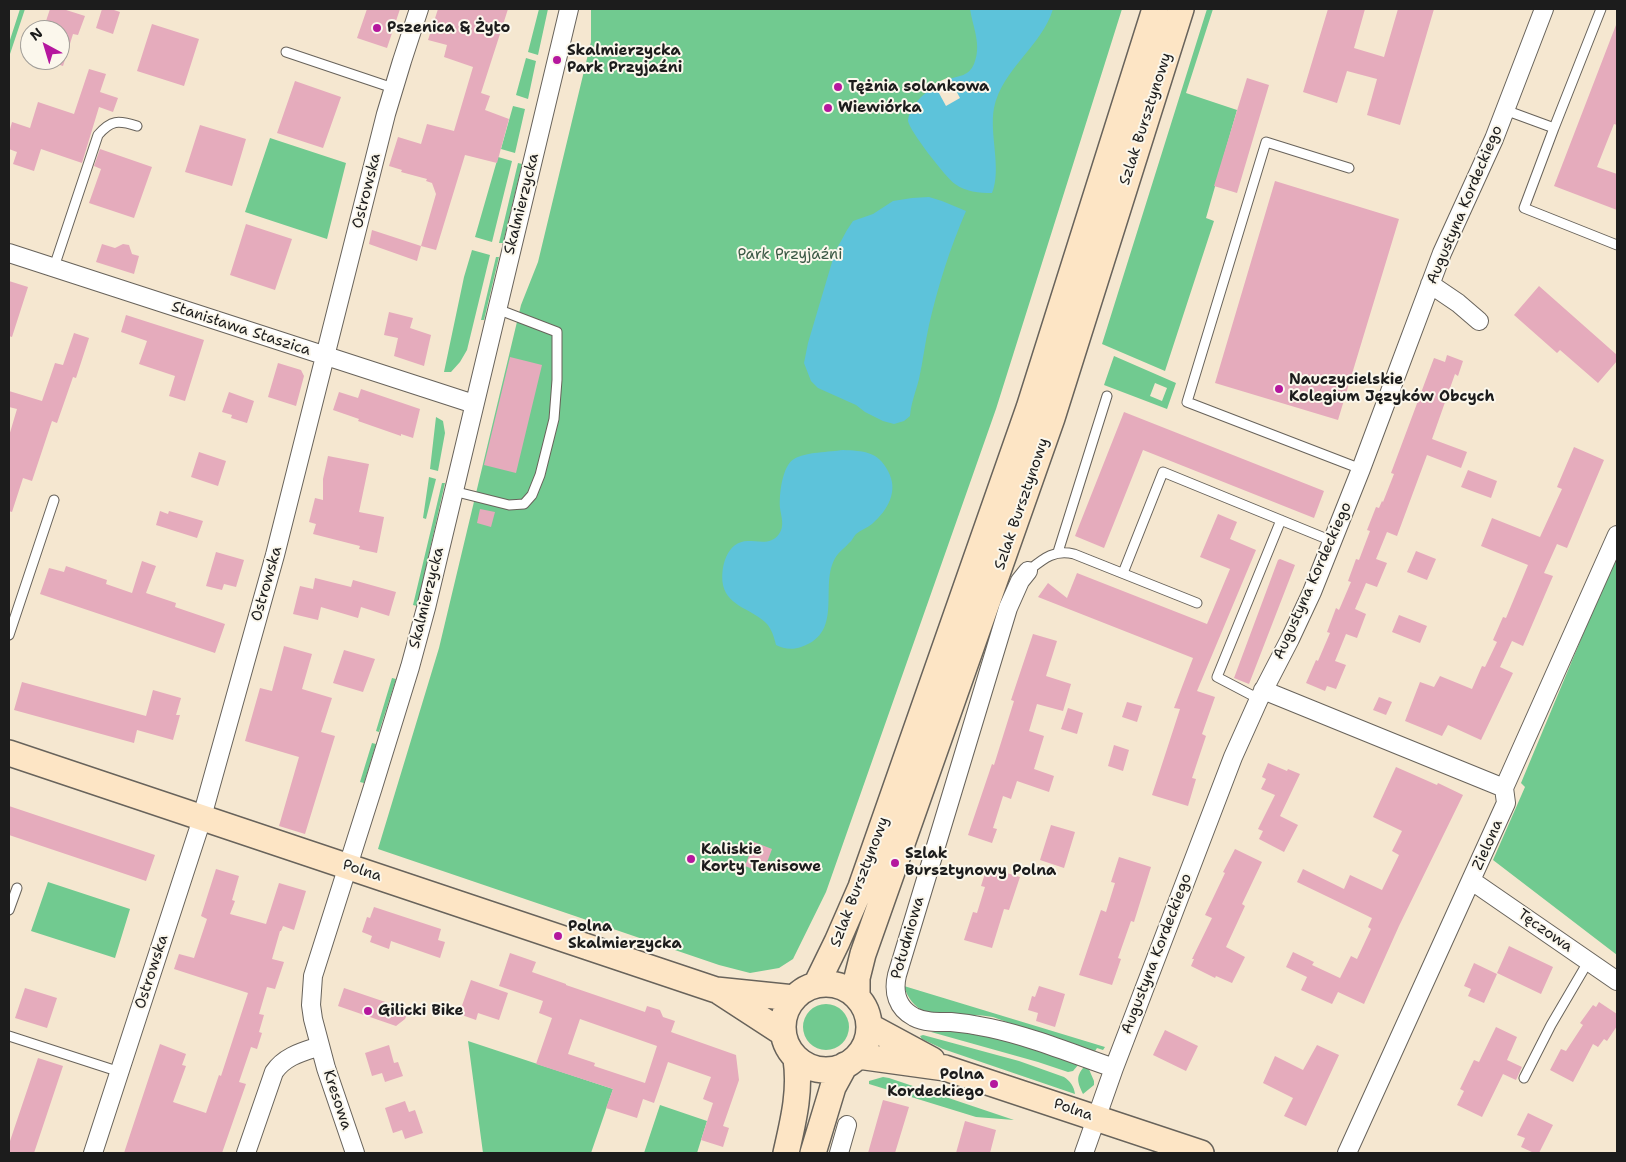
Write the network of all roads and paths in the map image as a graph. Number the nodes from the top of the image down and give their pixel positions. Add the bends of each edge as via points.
1 (420, 9) edge
2 (569, 9) edge
3 (1155, 9) edge
4 (1181, 9) edge
5 (1544, 9) edge
6 (1601, 9) edge
7 (286, 52) dead end
8 (393, 88) junction
9 (1505, 110) junction
10 (137, 126) dead end
11 (1554, 128) junction
12 (1349, 168) dead end
13 (1617, 245) edge
14 (9, 253) edge
15 (54, 267) junction
16 (1430, 284) junction
17 (497, 309) junction
18 (1479, 321) dead end
19 (326, 356) junction
20 (1107, 396) dead end
21 (474, 404) junction
22 (1361, 469) junction
23 (453, 491) junction
24 (54, 500) dead end
25 (1281, 520) junction
26 (1617, 535) edge
27 (1332, 541) junction
28 (1058, 552) junction
29 (1028, 571) joint
30 (1123, 573) junction
31 (1197, 603) dead end
32 (9, 635) edge
33 (1261, 695) junction
34 (9, 753) edge
35 (1504, 788) junction
36 (201, 818) junction
37 (348, 866) junction
38 (1472, 881) junction
39 (17, 888) dead end
40 (9, 910) edge
41 (1588, 962) junction
42 (1617, 982) edge
43 (816, 985) junction
44 (716, 990) junction
45 (857, 997) junction
46 (794, 998) junction
47 (869, 1026) junction
48 (783, 1033) junction
49 (9, 1036) edge
50 (320, 1046) junction
51 (796, 1059) junction
52 (852, 1060) junction
53 (945, 1068) junction
54 (1114, 1068) junction
55 (120, 1072) junction
56 (1524, 1078) dead end
57 (1096, 1118) junction
58 (847, 1125) dead end
59 (94, 1153) edge
60 (246, 1153) edge
61 (355, 1153) edge
62 (786, 1153) edge
63 (813, 1153) edge
64 (839, 1153) edge
65 (1084, 1153) edge
66 (1201, 1153) edge
67 (1347, 1153) edge

1 - 8 street, Ostrowska
2 - 17 street, Skalmierzycka
3 - 43 main road, Szlak Bursztynowy via 1015,448 861,887
4 - 45 main road, Szlak Bursztynowy via 1052,418 863,954 857,978
5 - 9 street, Augustyna Kordeckiego
6 - 11 lane
7 - 8 lane
8 - 19 street, Ostrowska
9 - 11 lane
9 - 16 street, Augustyna Kordeckiego
10 - 15 lane via 113,122 98,136
11 - 13 lane via 1524,208
12 - 22 lane via 1266,142 1187,402
14 - 15 street, Stanisława Staszica
15 - 19 street, Stanisława Staszica
16 - 18 street
16 - 22 street, Augustyna Kordeckiego
17 - 21 street, Skalmierzycka
17 - 23 lane via 557,332 552,428 540,475 524,504 509,505
19 - 21 street, Stanisława Staszica
19 - 36 street, Ostrowska via 275,555
20 - 28 lane
21 - 23 street, Skalmierzycka
22 - 27 street, Augustyna Kordeckiego
23 - 37 street, Skalmierzycka via 410,667
24 - 32 lane
25 - 27 lane
25 - 30 lane via 1163,472
25 - 33 lane via 1217,677
26 - 35 street, Zielona
27 - 33 street, Augustyna Kordeckiego via 1300,618
28 - 29 lane
28 - 30 lane via 1074,554
29 - 54 street, Południowa via 1014,593 994,651 894,985 895,994 905,1011 925,1021 991,1028
30 - 31 lane
33 - 35 street
33 - 54 street, Augustyna Kordeckiego via 1233,756
34 - 36 main road, Polna
35 - 38 street, Zielona via 1506,803
36 - 37 main road, Polna
36 - 55 street, Ostrowska
37 - 44 main road, Polna
37 - 50 street, Skalmierzycka via 312,983 311,1005
38 - 41 street, Tęczowa
38 - 67 street, Zielona
39 - 40 lane
41 - 42 street, Tęczowa
41 - 56 lane
43 - 45 main road via 838,986
43 - 46 main road
44 - 46 main road, Polna
44 - 48 main road, Polna
45 - 47 main road
46 - 48 main road via 786,1009
47 - 52 main road via 866,1042
47 - 53 main road, Polna
48 - 51 main road
49 - 55 lane
50 - 60 street via 290,1057 274,1072
50 - 61 street, Kresowa
51 - 52 main road via 820,1070 833,1070
51 - 62 main road via 798,1093
52 - 53 main road, Polna
52 - 63 main road via 834,1087
53 - 57 main road, Polna
54 - 57 street, Augustyna Kordeckiego
55 - 59 street, Ostrowska
57 - 65 street, Augustyna Kordeckiego
57 - 66 main road, Polna
58 - 64 street

